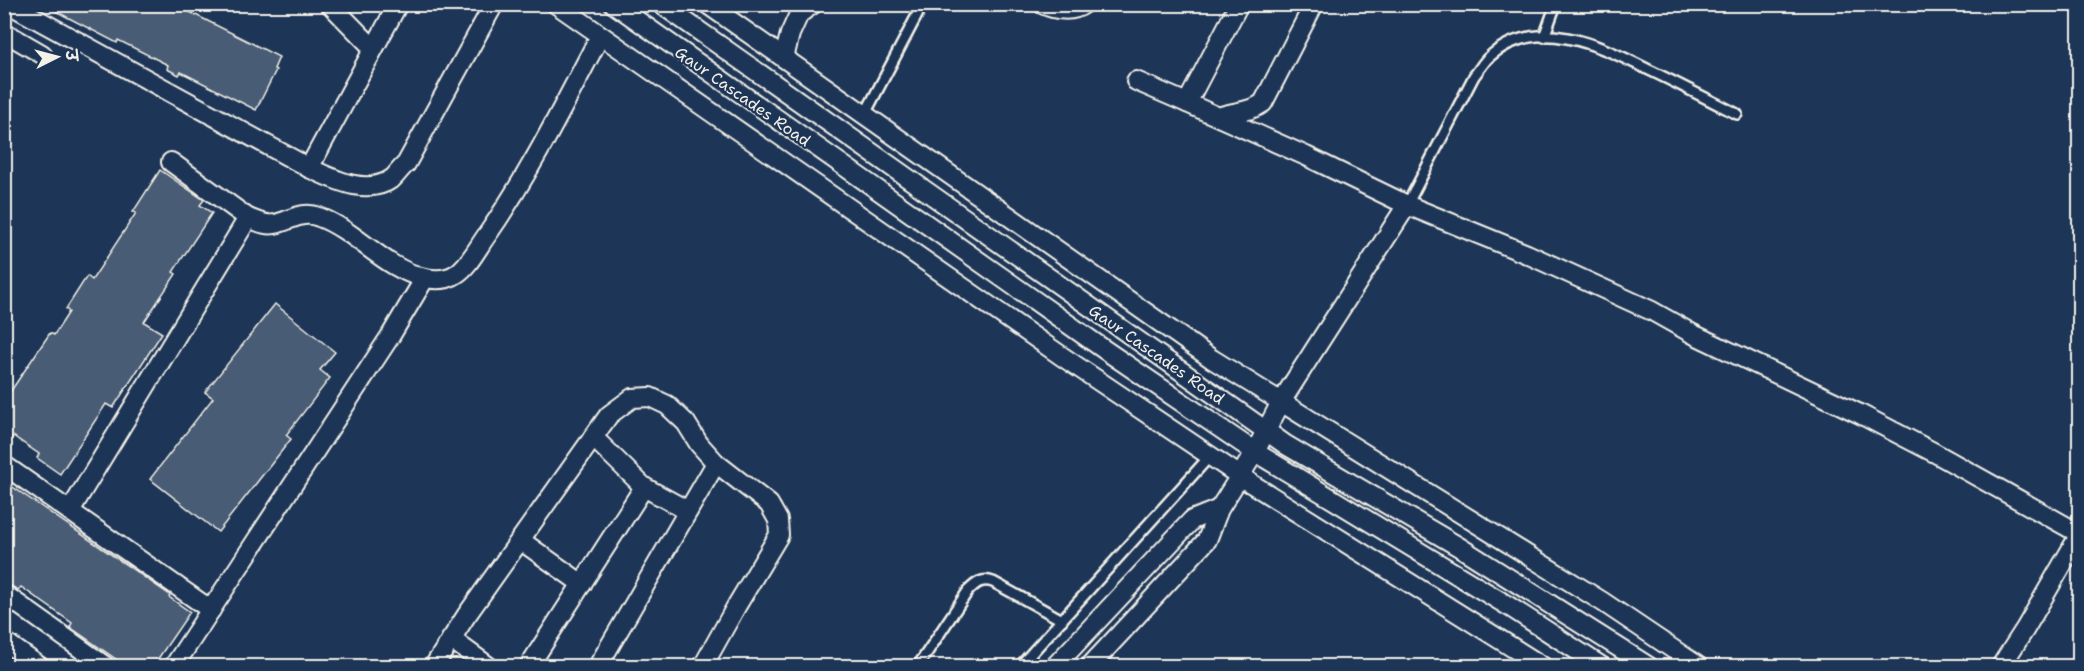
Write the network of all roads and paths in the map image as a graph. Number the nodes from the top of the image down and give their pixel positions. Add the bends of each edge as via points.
1 (9, 4) edge
2 (330, 4) edge
3 (398, 4) edge
4 (494, 4) edge
5 (556, 4) edge
6 (614, 4) edge
7 (661, 4) edge
8 (707, 4) edge
9 (923, 4) edge
10 (1042, 4) edge
11 (1084, 4) edge
12 (1239, 4) edge
13 (1314, 4) edge
14 (1556, 4) edge
15 (803, 8) edge
16 (682, 20) junction
17 (4, 32) edge
18 (600, 36) junction
19 (1544, 37) junction
20 (666, 41) junction
21 (373, 48) junction
22 (42, 54) dead end
23 (784, 58) junction
24 (1136, 81) dead end
25 (1187, 103) junction
26 (866, 114) junction
27 (1737, 114) dead end
28 (1219, 117) junction
29 (171, 162) dead end
30 (843, 166) junction
31 (309, 168) junction
32 (825, 192) junction
33 (1407, 205) junction
34 (248, 218) junction
35 (425, 278) junction
36 (1281, 402) junction
37 (1265, 431) junction
38 (593, 437) junction
39 (1255, 452) junction
40 (1210, 456) junction
41 (716, 463) junction
42 (4, 465) edge
43 (1240, 477) junction
44 (644, 487) junction
45 (1219, 509) junction
46 (70, 511) junction
47 (688, 511) junction
48 (520, 540) junction
49 (582, 584) junction
50 (4, 594) edge
51 (211, 610) junction
52 (1062, 620) junction
53 (451, 639) junction
54 (4, 642) edge
55 (39, 666) edge
56 (105, 666) edge
57 (174, 666) edge
58 (434, 666) edge
59 (488, 666) edge
60 (529, 666) edge
61 (598, 666) edge
62 (703, 666) edge
63 (918, 666) edge
64 (1020, 666) edge
65 (1055, 666) edge
66 (1090, 666) edge
67 (1542, 666) edge
68 (1601, 666) edge
69 (1648, 666) edge
70 (1698, 666) edge
71 (2001, 666) edge

1 - 31 street
2 - 21 street
3 - 21 street
4 - 31 street via 406,164 392,178 377,185 360,186 339,182
5 - 18 street
6 - 20 street, Gaur Cascades Road
7 - 16 street, Gaur Cascades Road
8 - 23 street
9 - 26 lane
10 - 11 street via 1068,11
12 - 25 street
13 - 28 street via 1263,103 1253,110
14 - 19 lane
15 - 23 street
16 - 20 street, Gaur Cascades Road
16 - 37 street, Gaur Cascades Road
17 - 22 street
18 - 32 street
18 - 35 street via 526,176 472,257 456,274 442,280
19 - 27 lane via 1562,36 1610,50
19 - 33 lane via 1524,39 1489,57 1474,76
20 - 30 street, Gaur Cascades Road
21 - 31 street
23 - 26 street
24 - 25 street
25 - 28 street
26 - 36 street via 1037,238
28 - 33 street
29 - 34 street
30 - 32 street
30 - 39 street, Gaur Cascades Road
32 - 40 street
33 - 36 street
33 - 71 street via 1652,311 1903,436 2079,534
34 - 35 street via 274,224 301,215 315,215 338,226 403,271
34 - 46 street
35 - 51 street
36 - 37 street
36 - 70 street via 1603,602
37 - 39 street
37 - 69 street, Gaur Cascades Road
38 - 41 street via 609,415 632,398 650,396 668,405 686,423
38 - 44 street
38 - 48 street
39 - 43 street
39 - 68 street, Gaur Cascades Road
40 - 43 street
40 - 52 lane
41 - 47 street
41 - 62 street via 769,504 778,520 779,535
42 - 46 street
43 - 45 street
43 - 67 street
44 - 47 street
44 - 49 street
45 - 65 street via 1192,519
45 - 66 street via 1207,540
46 - 51 street
47 - 61 street
48 - 49 street
48 - 53 street
49 - 60 street
50 - 56 street
51 - 57 street
52 - 63 lane via 993,582 976,583
52 - 64 lane
53 - 58 street
53 - 59 street
54 - 55 street

